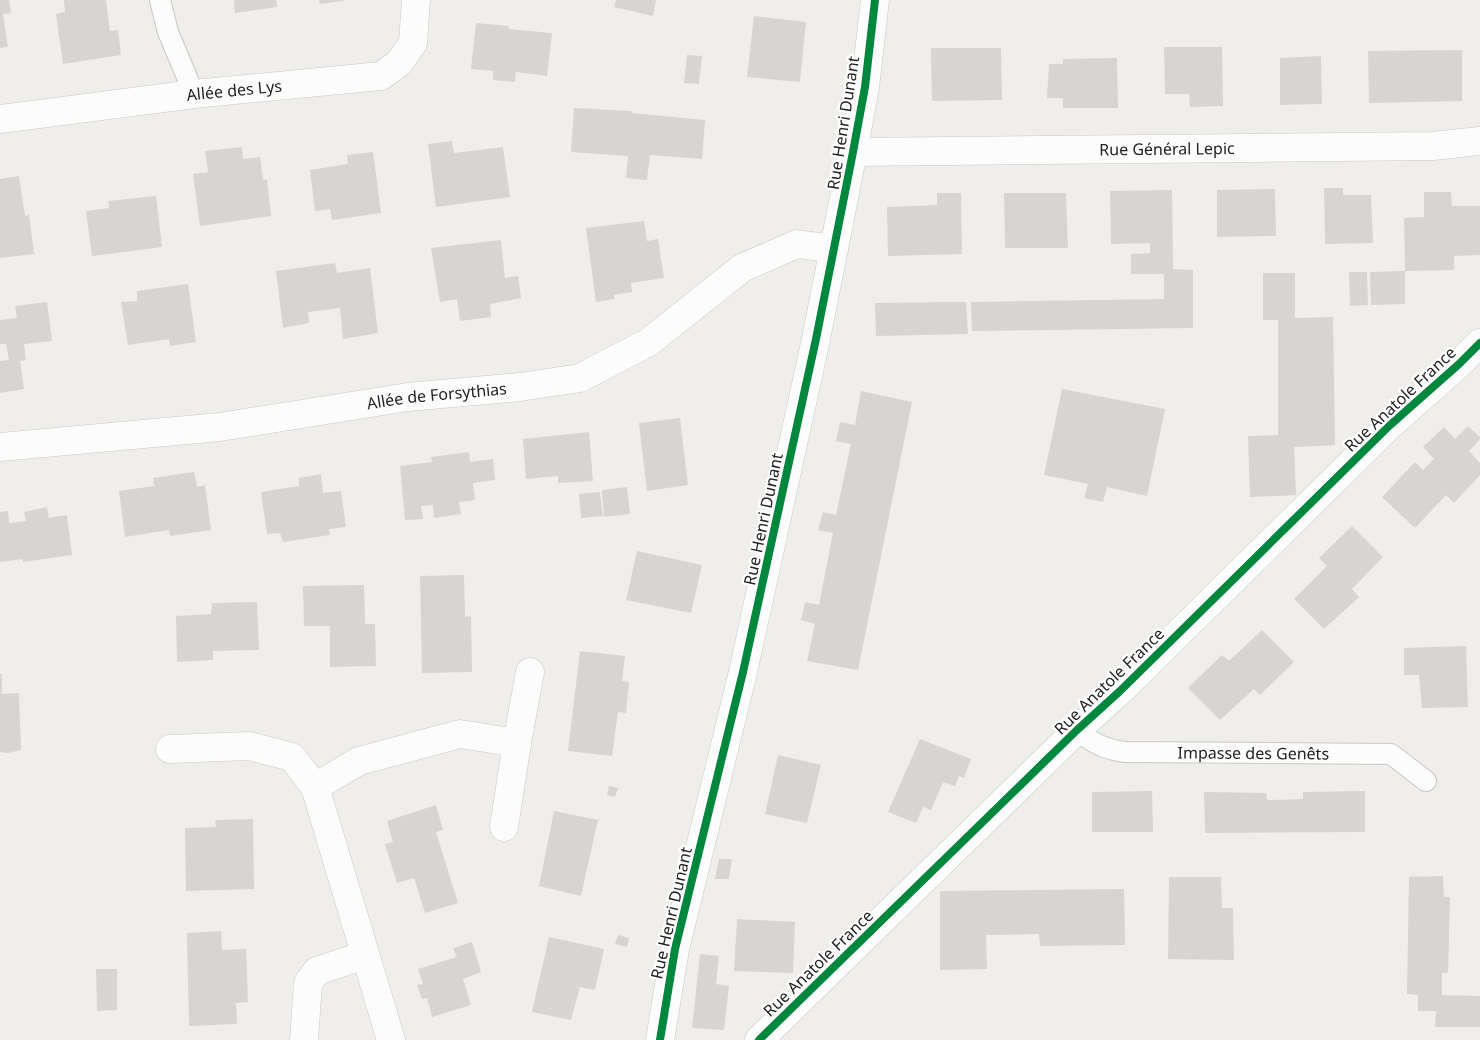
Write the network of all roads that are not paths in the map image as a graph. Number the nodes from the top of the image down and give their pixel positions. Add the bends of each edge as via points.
1 (160, 0) edge
2 (416, 0) edge
3 (875, 0) edge
4 (194, 94) junction
5 (0, 119) edge
6 (1480, 142) edge
7 (854, 152) junction
8 (834, 249) junction
9 (1480, 343) edge
10 (0, 447) edge
11 (530, 672) dead end
12 (1077, 730) junction
13 (517, 743) junction
14 (170, 749) dead end
15 (1426, 781) dead end
16 (316, 787) junction
17 (504, 827) dead end
18 (365, 955) junction
19 (304, 1040) edge
20 (391, 1040) edge
21 (660, 1040) edge
22 (758, 1040) edge

1 - 4 lane via 168,32
2 - 4 street, Allée des Lys via 413,43 400,63 380,76
3 - 7 street, Rue Henri Dunant
4 - 5 street, Allée des Lys
6 - 7 street, Rue Général Lepic via 1433,146
7 - 8 street, Rue Henri Dunant
8 - 10 street, Allée de Forsythias via 797,244 742,268 649,342 580,378 408,397 220,427
8 - 21 street, Rue Henri Dunant via 744,672 675,949
9 - 12 street, Rue Anatole France via 1389,426
11 - 13 street
12 - 15 lane, Impasse des Genêts via 1093,743 1125,752 1391,754
12 - 22 street, Rue Anatole France
13 - 16 street via 460,734 358,761
13 - 17 street
14 - 16 street via 249,746 292,757
16 - 18 street
18 - 19 street via 317,971 308,983
18 - 20 street

